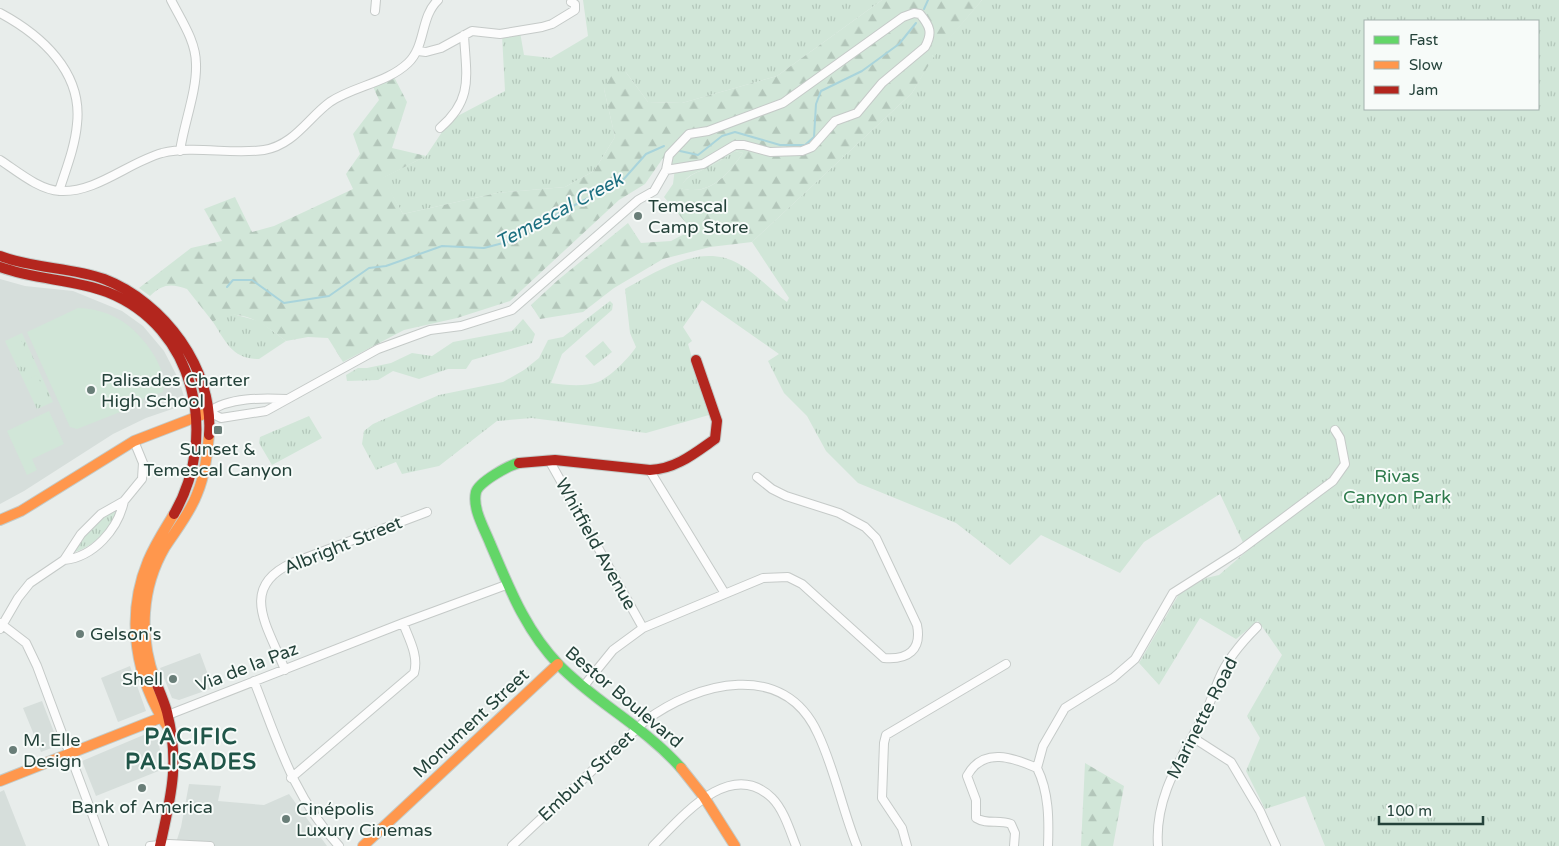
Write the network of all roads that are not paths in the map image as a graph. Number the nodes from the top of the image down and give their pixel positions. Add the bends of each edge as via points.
1 (171, 0) edge
2 (376, 0) edge
3 (438, 0) edge
4 (571, 2) dead end
5 (375, 11) dead end
6 (0, 13) edge
7 (464, 35) junction
8 (418, 51) junction
9 (440, 128) dead end
10 (180, 151) junction
11 (0, 160) edge
12 (666, 170) junction
13 (60, 191) junction
14 (0, 256) edge
15 (0, 267) edge
16 (696, 360) dead end
17 (287, 399) junction
18 (209, 412) junction
19 (198, 416) junction
20 (1335, 430) dead end
21 (134, 441) junction
22 (549, 460) junction
23 (650, 470) junction
24 (757, 477) dead end
25 (124, 501) junction
26 (427, 512) dead end
27 (0, 520) edge
28 (64, 560) junction
29 (506, 586) junction
30 (724, 592) junction
31 (403, 623) junction
32 (1, 626) edge
33 (1257, 627) dead end
34 (643, 628) junction
35 (558, 664) junction
36 (1006, 664) dead end
37 (284, 670) junction
38 (254, 681) junction
39 (583, 687) junction
40 (164, 716) junction
41 (638, 727) junction
42 (1192, 737) junction
43 (69, 753) junction
44 (1037, 768) junction
45 (291, 778) junction
46 (0, 780) edge
47 (705, 798) junction
48 (160, 845) edge
49 (104, 846) edge
50 (150, 846) edge
51 (210, 846) edge
52 (339, 846) edge
53 (363, 846) edge
54 (512, 846) edge
55 (652, 846) edge
56 (735, 846) edge
57 (796, 846) edge
58 (857, 846) edge
59 (907, 846) edge
60 (1014, 846) edge
61 (1048, 846) edge
62 (1158, 846) edge
63 (1276, 846) edge

1 - 10 street via 187,31 196,63
2 - 5 street
3 - 8 street via 427,17
4 - 7 street via 575,4 575,10 552,24 511,33 472,31
6 - 13 street via 46,45 57,57 72,86 78,109 75,140
7 - 8 street via 441,48
7 - 9 street via 467,89 452,118
8 - 10 street via 396,72 330,102 299,132 276,147 242,151
10 - 13 street via 152,156 77,190
11 - 13 street via 33,180
12 - 12 street via 703,164 735,145 770,152 802,151 812,147 835,121 857,113 882,83 925,47 931,34 928,24 920,14 903,17 783,103 708,131 689,134 669,155
12 - 17 street via 654,191 638,200 512,310 461,326 430,330 378,349
14 - 18 main road via 28,265 83,273 138,296 165,320 188,350 200,377
15 - 19 main road via 80,283 123,300 167,339 180,358 188,374
16 - 23 main road, Bestor Boulevard via 717,421 715,439 667,468
17 - 18 street via 266,398 218,405
17 - 18 street via 266,411 251,414 221,418
18 - 19 main road
18 - 40 main road via 210,441 204,474 190,509 160,556 147,599 146,651
19 - 21 main road
19 - 40 main road via 196,461 190,481 177,512 148,560 137,605 135,635 140,665
20 - 44 street via 1340,438 1345,464 1333,481 1239,551 1180,587 1135,659 1113,678 1065,708 1043,746
21 - 25 street via 144,472
21 - 27 main road
22 - 23 main road, Bestor Boulevard
22 - 29 main road, Bestor Boulevard via 514,465 485,483 475,494
22 - 34 street, Whitfield Avenue
23 - 30 street
24 - 30 street via 786,496 850,518 876,538 917,626 919,637 915,649 906,657 884,658 815,593 788,577 763,578
25 - 28 street via 101,514 87,527
25 - 28 street via 121,517 104,539 79,556
26 - 37 street, Albright Street via 292,563 266,579 260,596 262,610
28 - 32 street via 30,583
29 - 31 street, Via de la Paz
29 - 35 main road, Bestor Boulevard via 528,626
30 - 34 street
31 - 37 street, Via de la Paz
31 - 45 street via 415,655 414,673
32 - 43 street via 26,643
33 - 42 street, Marinette Road via 1219,677
34 - 39 street via 613,650
35 - 39 main road, Bestor Boulevard
35 - 53 main road, Monument Street
36 - 59 street via 886,735 882,798 902,828
37 - 38 street, Via de la Paz
38 - 40 street, Via de la Paz
38 - 45 street
39 - 41 main road, Bestor Boulevard
40 - 43 main road, Via de la Paz
40 - 48 main road via 174,749 174,767
41 - 47 main road, Bestor Boulevard via 675,762
41 - 54 street, Embury Street
41 - 58 street, Embury Street via 685,696 717,686 762,686 784,694 802,710 818,733
42 - 62 street, Marinette Road via 1174,767 1166,789
42 - 63 street via 1231,762
43 - 46 main road, Via de la Paz
43 - 49 street
44 - 60 street via 1009,756 997,756 977,764 967,776 976,800 976,818 983,823 1004,821 1011,824 1015,833
44 - 61 street via 1044,781 1047,800
45 - 52 street via 316,819
47 - 55 street
47 - 56 main road, Bestor Boulevard
47 - 57 street via 723,787 736,784 760,789 773,799
48 - 50 street
48 - 51 street

